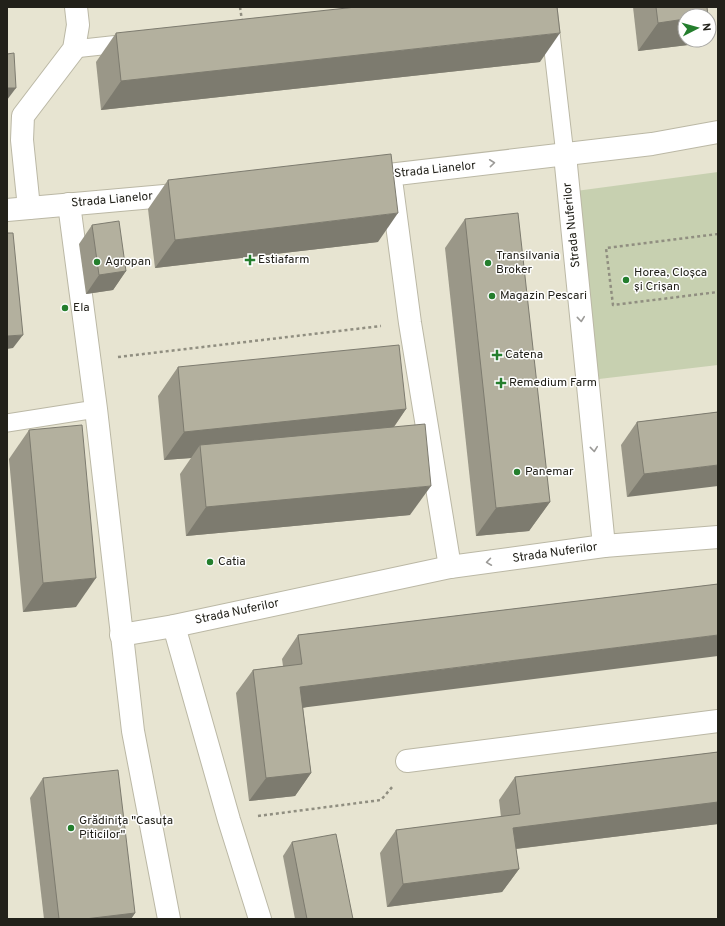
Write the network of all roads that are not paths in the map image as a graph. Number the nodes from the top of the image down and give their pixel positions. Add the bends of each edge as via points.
1 (76, 7) edge
2 (548, 7) edge
3 (143, 41) edge
4 (74, 49) junction
5 (718, 132) edge
6 (565, 155) junction
7 (390, 175) junction
8 (343, 179) edge
9 (210, 192) edge
10 (69, 204) junction
11 (29, 208) junction
12 (7, 210) edge
13 (96, 409) junction
14 (7, 423) edge
15 (718, 536) edge
16 (604, 546) junction
17 (450, 568) junction
18 (174, 626) junction
19 (121, 635) junction
20 (718, 721) edge
21 (407, 761) road end
22 (169, 919) edge
23 (260, 919) edge

1 - 4 street via 78,25
2 - 6 lane
3 - 4 lane
4 - 11 street via 22,116
5 - 6 street, Strada Lianelor via 652,144
7 -> 6 street, Strada Lianelor
6 -> 16 street, Strada Nuferilor
7 - 8 street, Strada Lianelor
7 - 17 street via 410,323
9 - 10 street, Strada Lianelor
10 - 11 street, Strada Lianelor
10 - 13 street
11 - 12 street, Strada Lianelor
13 - 14 lane
13 - 19 street
15 - 16 street
16 -> 17 street, Strada Nuferilor
17 - 18 street, Strada Nuferilor
18 - 19 street, Strada Nuferilor
18 - 23 street
19 - 22 street via 133,731
20 - 21 street

